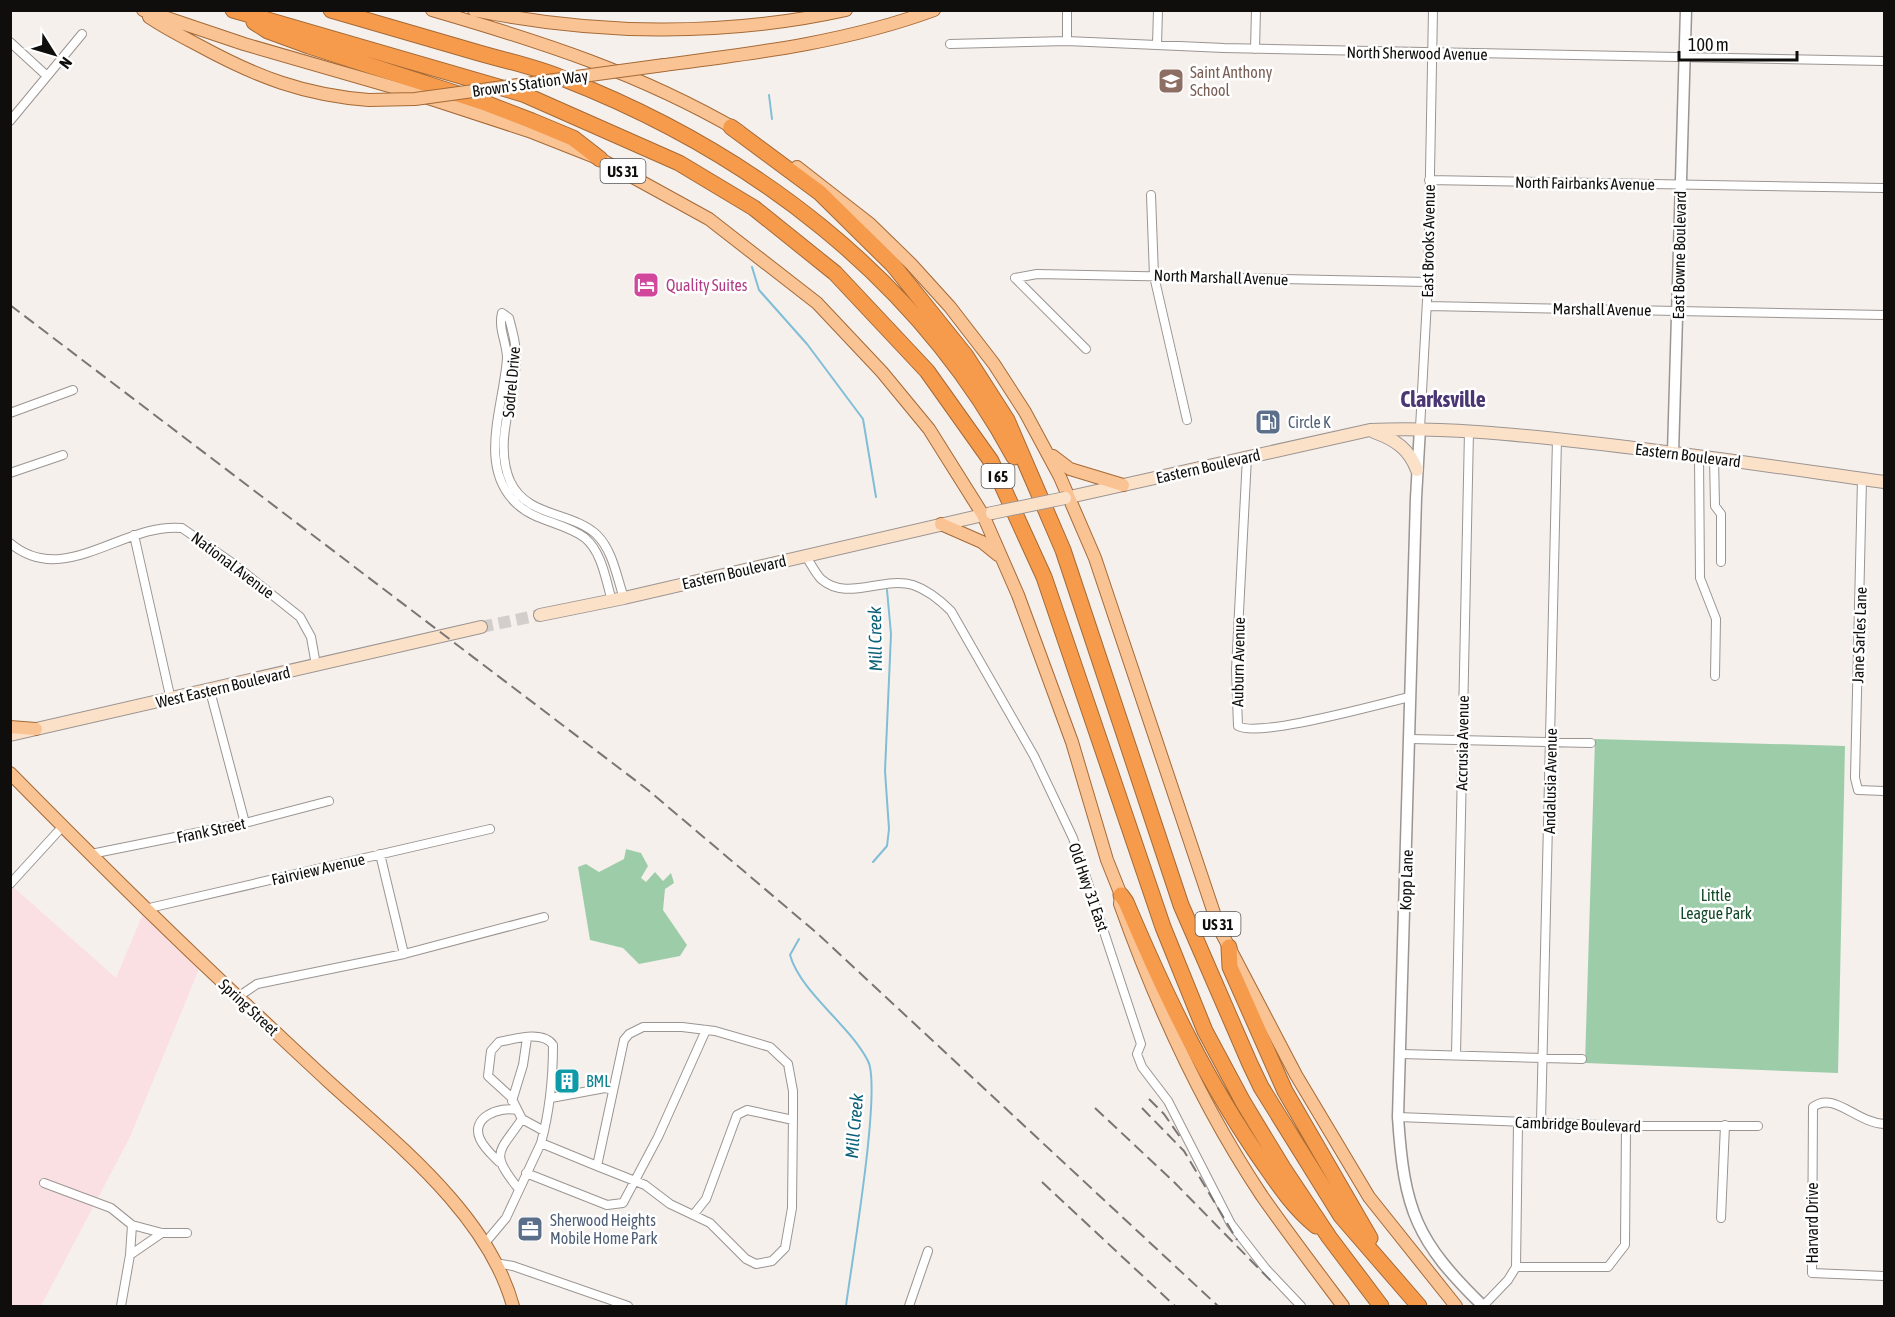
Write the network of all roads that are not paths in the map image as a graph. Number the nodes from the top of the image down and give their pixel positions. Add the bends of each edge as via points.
1 (142, 10) edge
2 (331, 10) edge
3 (432, 10) edge
4 (474, 10) edge
5 (846, 10) edge
6 (934, 10) edge
7 (1066, 10) edge
8 (1158, 10) edge
9 (1256, 10) edge
10 (1433, 10) edge
11 (1686, 10) edge
12 (236, 11) edge
13 (82, 34) dead end
14 (1067, 40) junction
15 (10, 42) edge
16 (950, 44) dead end
17 (1157, 45) junction
18 (1255, 49) junction
19 (1432, 53) junction
20 (1683, 58) junction
21 (1884, 62) edge
22 (47, 76) junction
23 (10, 121) edge
24 (731, 127) junction
25 (600, 159) junction
26 (1429, 180) junction
27 (1681, 184) junction
28 (1884, 188) edge
29 (1151, 195) dead end
30 (1154, 276) junction
31 (1428, 282) junction
32 (1427, 306) junction
33 (1678, 311) junction
34 (1884, 315) edge
35 (1086, 349) dead end
36 (73, 390) dead end
37 (10, 413) edge
38 (1187, 420) dead end
39 (1420, 428) junction
40 (1370, 430) junction
41 (1469, 430) junction
42 (1557, 439) junction
43 (1046, 451) junction
44 (1673, 453) junction
45 (63, 455) dead end
46 (1699, 456) junction
47 (1247, 457) junction
48 (1714, 458) junction
49 (1417, 470) junction
50 (10, 473) edge
51 (1862, 479) junction
52 (1884, 482) edge
53 (1123, 485) junction
54 (1067, 497) junction
55 (987, 514) junction
56 (941, 524) junction
57 (134, 535) junction
58 (10, 543) edge
59 (1063, 550) junction
60 (805, 555) junction
61 (1002, 559) junction
62 (1721, 562) dead end
63 (618, 599) junction
64 (540, 615) tunnel mouth
65 (481, 627) tunnel mouth
66 (316, 666) junction
67 (1715, 676) dead end
68 (210, 691) junction
69 (1410, 698) junction
70 (171, 700) junction
71 (10, 727) edge
72 (36, 729) junction
73 (10, 735) edge
74 (1410, 739) junction
75 (1462, 740) junction
76 (1551, 742) junction
77 (1591, 743) dead end
78 (10, 773) edge
79 (1884, 791) edge
80 (329, 801) dead end
81 (245, 823) junction
82 (63, 826) junction
83 (490, 829) dead end
84 (91, 854) junction
85 (380, 854) junction
86 (10, 884) edge
87 (1121, 895) junction
88 (145, 909) junction
89 (544, 917) dead end
90 (1229, 947) junction
91 (404, 954) junction
92 (238, 996) junction
93 (706, 1030) junction
94 (527, 1038) junction
95 (1401, 1054) junction
96 (1456, 1055) junction
97 (1542, 1058) junction
98 (1582, 1059) dead end
99 (613, 1090) junction
100 (551, 1098) junction
101 (512, 1101) junction
102 (518, 1110) junction
103 (1398, 1117) junction
104 (522, 1119) junction
105 (793, 1120) junction
106 (1542, 1122) junction
107 (1518, 1123) junction
108 (1884, 1124) edge
109 (1725, 1125) junction
110 (1626, 1126) junction
111 (1758, 1126) dead end
112 (544, 1131) junction
113 (541, 1143) junction
114 (499, 1161) junction
115 (597, 1166) junction
116 (526, 1173) junction
117 (636, 1181) junction
118 (44, 1184) dead end
119 (518, 1188) junction
120 (694, 1214) junction
121 (1721, 1218) dead end
122 (132, 1226) junction
123 (162, 1233) junction
124 (187, 1233) dead end
125 (1329, 1237) junction
126 (485, 1243) junction
127 (928, 1251) dead end
128 (130, 1255) junction
129 (496, 1263) junction
130 (1516, 1267) junction
131 (1390, 1272) junction
132 (1884, 1276) edge
133 (122, 1306) edge
134 (513, 1306) edge
135 (628, 1306) edge
136 (909, 1306) edge
137 (1301, 1306) edge
138 (1343, 1306) edge
139 (1381, 1306) edge
140 (1419, 1306) edge
141 (1456, 1306) edge
142 (1483, 1306) edge

1 - 6 main road, Brown's Station Way, bridge via 159,24 267,79 322,95 369,100 415,99 834,40
1 - 25 main road, US 31 via 432,99
2 - 59 highway, I 65 via 560,77 661,120 761,179 825,228 914,314 997,427
3 - 24 main road, US 31 via 606,66 684,99
4 - 5 main road via 530,21 659,29 760,24
7 - 14 street
8 - 17 street
9 - 18 street
10 - 19 street, East Brooks Avenue
11 - 20 street, East Bowne Boulevard
12 - 25 highway via 268,31 480,101 573,138
12 - 125 highway, I 65 via 523,94 680,163 754,208 835,273 903,344 991,461 1044,577 1163,927 1205,1031 1260,1130
13 - 22 street
14 - 16 street, North Sherwood Avenue
14 - 17 street, North Sherwood Avenue
15 - 22 street
17 - 18 street, North Sherwood Avenue
18 - 19 street, North Sherwood Avenue
19 - 20 street, North Sherwood Avenue
19 - 26 street, East Brooks Avenue
20 - 21 street, North Sherwood Avenue
20 - 27 street, East Bowne Boulevard
22 - 23 street
24 - 43 main road, US 31 via 826,188 911,264 994,364
24 - 59 highway via 820,193 855,225 934,313 1007,420
25 - 55 main road, US 31 via 710,219 817,303 882,372 928,429
26 - 27 street, North Fairbanks Avenue
26 - 31 street, East Brooks Avenue
27 - 28 street, North Fairbanks Avenue
27 - 33 street, East Bowne Boulevard
29 - 30 street
30 - 31 street, North Marshall Avenue
30 - 35 street, North Marshall Avenue via 1037,274 1015,278
30 - 38 street
31 - 32 street, East Brooks Avenue
32 - 33 street, Marshall Avenue
32 - 39 street, East Brooks Avenue
33 - 34 street, Marshall Avenue
33 - 44 street, East Bowne Boulevard
36 - 37 street
39 - 40 main road, Eastern Boulevard
39 - 41 main road, Eastern Boulevard
39 - 49 street, Kopp Lane
40 - 47 main road, Eastern Boulevard
40 - 49 main road via 1401,444
41 - 42 main road, Eastern Boulevard
41 - 75 street, Accrusia Avenue
42 - 44 main road, Eastern Boulevard
42 - 76 street, Andalusia Avenue
43 - 53 main road via 1070,469
43 - 54 main road, US 31
44 - 46 main road, Eastern Boulevard
45 - 50 street
46 - 48 main road, Eastern Boulevard
46 - 67 street via 1700,578 1716,619
47 - 53 main road, Eastern Boulevard
47 - 69 street, Auburn Avenue via 1236,670 1238,726 1248,731 1283,726
48 - 51 main road, Eastern Boulevard
48 - 62 street via 1714,506 1721,513
49 - 69 street, Kopp Lane
51 - 52 main road, Eastern Boulevard
51 - 79 street, Jane Sarles Lane via 1855,778 1858,790
53 - 54 main road, Eastern Boulevard
54 - 55 main road, Eastern Boulevard, bridge
54 - 90 main road, US 31 via 1095,558 1219,928
55 - 56 main road, Eastern Boulevard
55 - 61 main road, US 31
56 - 60 main road, Eastern Boulevard
56 - 61 main road via 982,542
57 - 58 street, National Avenue via 67,560 53,561 35,558
57 - 66 street, National Avenue via 175,527 200,539 300,617 311,637
57 - 70 street
59 - 131 highway, I 65 via 1181,905 1224,1007 1261,1087 1341,1216
60 - 63 main road, Eastern Boulevard
60 - 137 street, Old Hwy 31 East via 820,578 831,585 850,589 879,584 912,585 937,598 951,611 1034,756 1073,838 1141,1044 1137,1054 1142,1068 1168,1101 1232,1224
61 - 87 main road, US 31 via 1034,634
63 - 63 street, Sodrel Drive via 609,554 598,536 588,528 539,510 511,482 504,447 516,362 515,339 509,318 502,313 500,322 507,356 495,466 501,484 529,514 586,539
63 - 64 main road, Eastern Boulevard
65 - 66 main road, West Eastern Boulevard
66 - 68 main road, West Eastern Boulevard
68 - 70 main road, West Eastern Boulevard
68 - 81 street
69 - 74 street, Kopp Lane
70 - 72 main road, West Eastern Boulevard
71 - 72 main road
72 - 73 main road, West Eastern Boulevard
74 - 75 street
74 - 95 street, Kopp Lane
75 - 76 street
75 - 96 street, Accrusia Avenue
76 - 77 street
76 - 97 street, Andalusia Avenue
78 - 82 main road, Spring Street
80 - 81 street, Frank Street
81 - 84 street, Frank Street
82 - 84 main road, Spring Street
82 - 86 street
83 - 85 street, Fairview Avenue
84 - 88 main road, Spring Street
85 - 88 street, Fairview Avenue
85 - 91 street
87 - 125 highway via 1164,988 1248,1142 1297,1211
87 - 138 main road, US 31 via 1120,904 1142,963 1215,1117 1262,1195
88 - 92 main road, Spring Street
89 - 91 street
90 - 131 highway via 1230,967 1286,1091
90 - 141 main road, US 31 via 1296,1075 1369,1197
91 - 92 street via 257,984
92 - 126 main road, Spring Street via 391,1138 453,1202
93 - 99 street via 662,1026 643,1027 629,1034 624,1040
93 - 105 street via 737,1036 781,1055 791,1073
93 - 117 street
94 - 100 street via 541,1036 553,1045
94 - 101 street
94 - 101 street via 499,1042 491,1051 488,1076
95 - 96 street
95 - 103 street, Kopp Lane
96 - 97 street
97 - 98 street
97 - 106 street, Andalusia Avenue
99 - 100 street via 605,1088
99 - 115 street
100 - 112 street
101 - 102 street
102 - 104 street
102 - 114 street via 498,1110 479,1124 480,1140
103 - 107 street, Cambridge Boulevard
103 - 142 street, Kopp Lane via 1403,1173 1414,1217 1440,1262
104 - 112 street
104 - 114 street via 504,1143
105 - 120 street via 747,1110 737,1115 706,1199
105 - 120 street via 792,1208 788,1239 781,1256 756,1264 710,1223
106 - 107 street, Cambridge Boulevard
106 - 110 street, Cambridge Boulevard
107 - 130 street
108 - 132 street, Harvard Drive via 1849,1113 1833,1101 1813,1107 1812,1273
109 - 110 street, Cambridge Boulevard
109 - 111 street, Cambridge Boulevard
109 - 121 street
110 - 130 street via 1625,1245 1608,1267
112 - 113 street
113 - 115 street
113 - 116 street
114 - 119 street
115 - 117 street
116 - 117 street via 616,1206 627,1198
116 - 119 street
117 - 120 street via 676,1208
118 - 122 street via 111,1208
119 - 126 street via 506,1218
122 - 123 street
122 - 128 street
123 - 124 street
123 - 128 street
125 - 139 highway, I 65
126 - 129 main road, Spring Street
127 - 136 street
128 - 133 street
129 - 134 main road, Spring Street
129 - 135 street
130 - 142 street
131 - 140 highway, I 65

